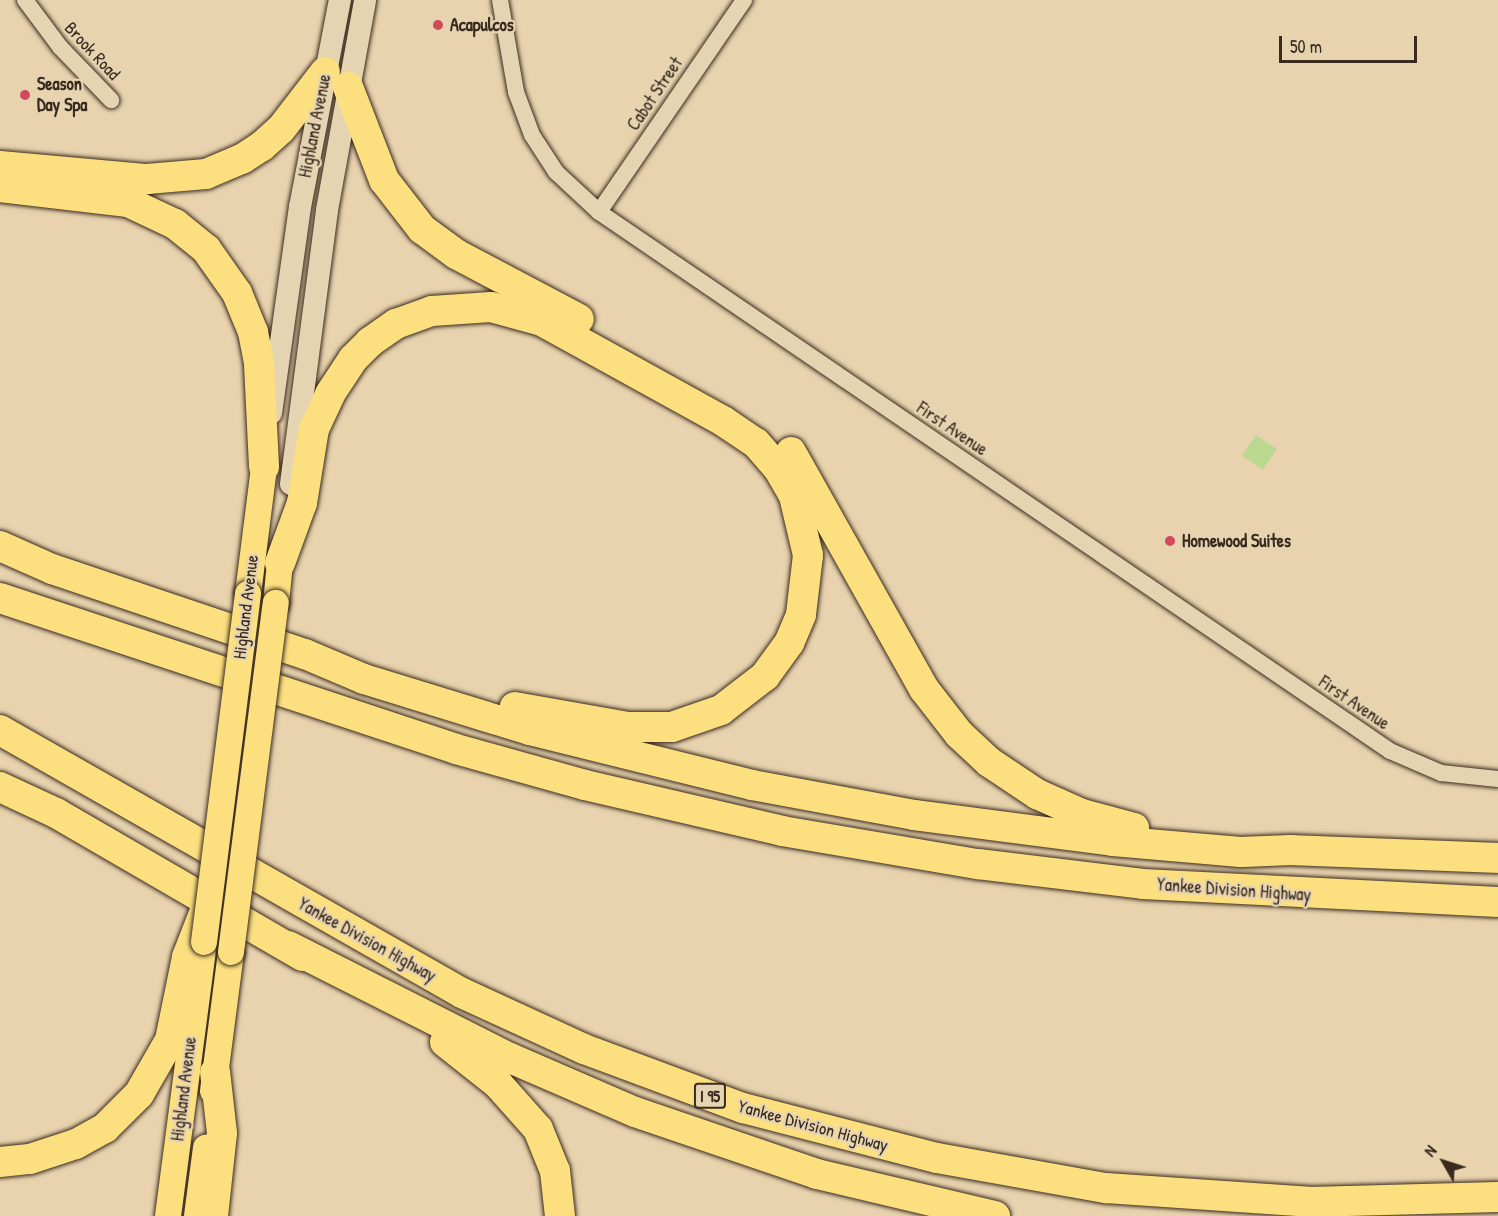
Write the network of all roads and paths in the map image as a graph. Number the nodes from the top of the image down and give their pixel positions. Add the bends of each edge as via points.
1 (25, 0) edge
2 (340, 0) edge
3 (365, 0) edge
4 (500, 0) edge
5 (744, 0) edge
6 (336, 80) junction
7 (111, 100) dead end
8 (0, 166) edge
9 (0, 187) edge
10 (599, 212) junction
11 (264, 467) junction
12 (0, 546) edge
13 (0, 556) edge
14 (280, 562) junction
15 (52, 569) junction
16 (0, 598) edge
17 (305, 654) junction
18 (0, 730) edge
19 (0, 775) edge
20 (1498, 779) edge
21 (0, 786) edge
22 (56, 813) junction
23 (1292, 850) junction
24 (1498, 858) edge
25 (1498, 902) edge
26 (208, 904) joint
27 (199, 939) junction
28 (288, 946) junction
29 (216, 1072) junction
30 (0, 1162) edge
31 (1498, 1197) edge
32 (168, 1216) edge
33 (197, 1216) edge
34 (213, 1216) edge
35 (560, 1216) edge
36 (996, 1216) edge

1 - 7 street, Brook Road via 60,47
2 - 6 main road, Highland Avenue
3 - 6 main road, Highland Avenue
4 - 10 street, First Avenue via 516,92 532,135 556,172
5 - 10 street, Cabot Street
6 - 8 highway via 262,146 206,174 147,179
6 - 11 main road, Highland Avenue via 289,275
6 - 14 main road, Highland Avenue via 322,243
6 - 23 highway via 384,180 435,241 731,402 781,440 811,482 924,689 954,729 989,762 1037,794 1103,820 1179,837
9 - 11 highway via 128,202 169,220 206,249 237,293 253,332 259,364
10 - 20 street, First Avenue via 1390,751 1441,773
11 - 26 main road, Highland Avenue, bridge
12 - 15 highway
13 - 15 highway
14 - 17 highway via 302,502 314,429 345,369 370,342 396,324 432,311 466,307 502,309 542,321 733,427 771,458 801,514 808,555 807,584 789,643 774,666 743,695 721,710 685,724 648,729 551,714
14 - 29 main road, Highland Avenue, bridge
15 - 17 highway
16 - 25 highway, Yankee Division Highway via 456,749 585,785 782,831 967,863 1132,883
17 - 23 highway via 364,679 530,730 817,798 979,825 1113,841 1241,852
18 - 31 highway, Yankee Division Highway / I 95 via 462,993 584,1049 743,1108 937,1158 1106,1188 1308,1202
19 - 22 highway
21 - 22 highway
22 - 28 highway
23 - 24 highway
26 - 27 highway
27 - 30 highway via 170,1040 148,1082 128,1107 105,1128 76,1144 37,1157
27 - 32 main road, Highland Avenue
28 - 35 highway via 437,1036 511,1096 545,1144 558,1185
28 - 36 highway via 483,1046 635,1112 828,1177
29 - 33 main road, Highland Avenue
29 - 34 highway via 222,1133

